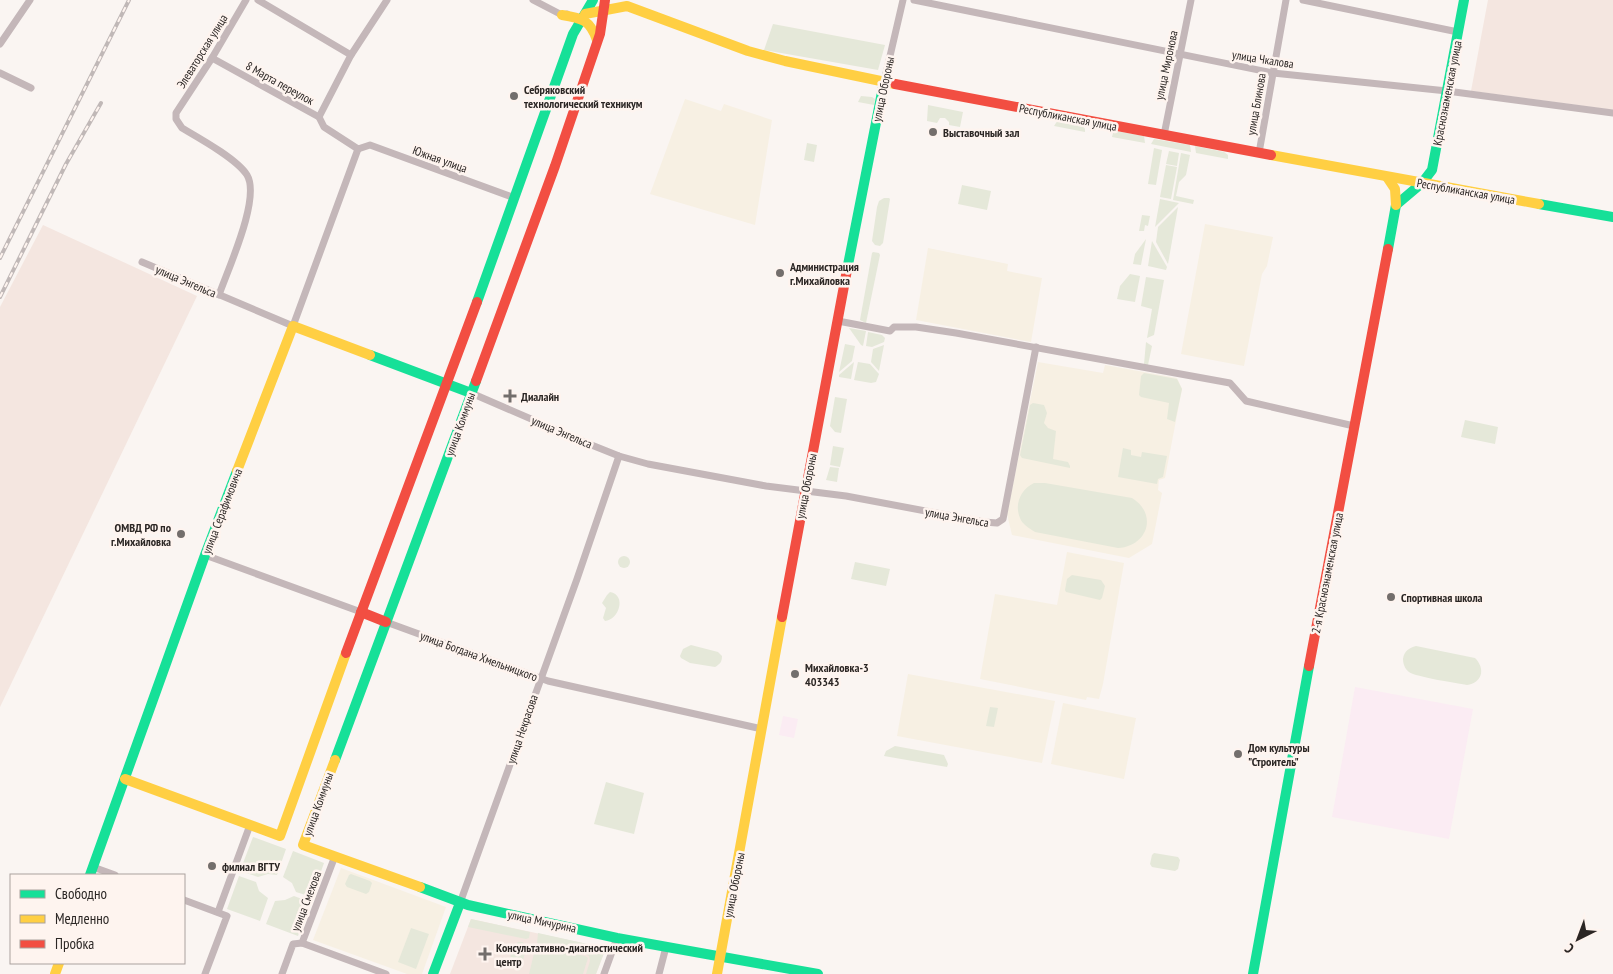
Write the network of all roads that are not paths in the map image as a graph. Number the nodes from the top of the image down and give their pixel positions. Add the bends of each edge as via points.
1 (30, 0) edge
2 (246, 0) edge
3 (258, 0) edge
4 (387, 0) edge
5 (533, 0) edge
6 (593, 0) edge
7 (903, 0) edge
8 (914, 0) edge
9 (1191, 0) edge
10 (1286, 0) edge
11 (1303, 0) edge
12 (1464, 0) edge
13 (624, 3) edge
14 (604, 5) edge
15 (562, 15) junction
16 (583, 16) junction
17 (1458, 32) junction
18 (573, 34) junction
19 (597, 41) junction
20 (0, 44) edge
21 (351, 55) junction
22 (1180, 56) junction
23 (212, 58) junction
24 (0, 73) edge
25 (1273, 73) junction
26 (884, 82) junction
27 (31, 88) dead end
28 (1448, 91) junction
29 (1613, 114) edge
30 (319, 117) junction
31 (1164, 135) junction
32 (358, 149) junction
33 (1259, 154) junction
34 (1432, 170) junction
35 (1387, 177) junction
36 (1422, 183) junction
37 (1444, 187) junction
38 (515, 198) junction
39 (1396, 204) junction
40 (1613, 217) edge
41 (142, 262) dead end
42 (219, 295) junction
43 (838, 321) junction
44 (293, 326) junction
45 (1036, 348) junction
46 (447, 384) junction
47 (471, 393) junction
48 (1354, 426) junction
49 (619, 456) junction
50 (806, 490) junction
51 (205, 555) junction
52 (361, 612) junction
53 (386, 622) junction
54 (540, 679) junction
55 (762, 729) junction
56 (125, 779) junction
57 (250, 825) junction
58 (303, 845) joint
59 (334, 856) junction
60 (92, 871) edge
61 (109, 874) edge
62 (185, 900) edge
63 (460, 903) junction
64 (218, 912) junction
65 (617, 938) junction
66 (302, 943) junction
67 (666, 947) junction
68 (721, 956) junction
69 (205, 974) edge
70 (282, 974) edge
71 (386, 974) edge
72 (433, 974) edge
73 (604, 974) edge
74 (659, 974) edge
75 (718, 974) edge
76 (818, 974) edge
77 (1253, 974) edge

1 - 20 street
2 - 23 street, Элеваторская улица
3 - 21 street
4 - 21 street
5 - 15 street
6 - 16 street, улица Коммуны
7 - 26 street, улица Обороны
8 - 22 street, улица Чкалова
9 - 22 street, улица Миронова
10 - 25 street, улица Блинова
11 - 17 street
12 - 17 street, Краснознаменская улица
13 - 14 street, Республиканская улица
13 - 26 street, Республиканская улица via 748,51
14 - 16 street, Республиканская улица
14 - 19 street, улица Коммуны
15 - 16 street
15 - 18 street via 570,22
16 - 18 street, улица Коммуны
16 - 19 street via 592,26
17 - 28 street, Краснознаменская улица
18 - 19 street via 581,29 588,31
18 - 38 street, улица Коммуны
19 - 47 street, улица Коммуны via 555,166
21 - 30 street
22 - 25 street, улица Чкалова
22 - 31 street, улица Миронова
23 - 30 street, 8 Марта переулок
23 - 42 street, Элеваторская улица via 176,113 176,120 182,128 238,164 250,182 248,214
24 - 27 street
25 - 28 street, улица Чкалова
25 - 33 street, улица Блинова
26 - 31 street, Республиканская улица
26 - 43 street, улица Обороны
28 - 29 street, улица Чкалова
28 - 34 street, Краснознаменская улица
30 - 32 street, 8 Марта переулок via 324,128
31 - 33 street, Республиканская улица
32 - 38 street, Южная улица via 370,145
32 - 44 street, улица Серафимовича
33 - 35 street, Республиканская улица
34 - 36 street, Краснознаменская улица
34 - 37 street
35 - 36 street, Республиканская улица
35 - 39 street via 1397,192
36 - 37 street, Республиканская улица
36 - 39 street
37 - 40 street, Республиканская улица
38 - 46 street, улица Коммуны
39 - 48 street, 2-я Краснознаменская улица
41 - 42 street, улица Энгельса
42 - 44 street, улица Энгельса
43 - 45 street via 890,331 894,327 916,327
43 - 50 street, улица Обороны
44 - 46 street, улица Энгельса
44 - 51 street, улица Серафимовича
45 - 48 street via 1230,384 1246,401
45 - 50 street, улица Энгельса via 1003,519 997,523
46 - 47 street, улица Энгельса
46 - 52 street, улица Коммуны
47 - 49 street, улица Энгельса
47 - 53 street, улица Коммуны
48 - 77 street, 2-я Краснознаменская улица
49 - 50 street, улица Энгельса via 766,486
49 - 54 street, улица Некрасова
50 - 55 street, улица Обороны
51 - 52 street, улица Богдана Хмельницкого
51 - 56 street, улица Серафимовича
52 - 53 street, улица Богдана Хмельницкого
52 - 57 street, улица Коммуны via 280,836
53 - 54 street, улица Богдана Хмельницкого
53 - 58 street, улица Коммуны
54 - 55 street, улица Богдана Хмельницкого
54 - 63 street, улица Некрасова
55 - 68 street, улица Обороны
56 - 57 street
56 - 60 street, улица Серафимовича
57 - 64 street
58 - 59 street, улица Мичурина
59 - 63 street, улица Мичурина
59 - 66 street, улица Смехова
60 - 61 street
62 - 64 street
63 - 65 street, улица Мичурина
63 - 72 street, улица Некрасова
64 - 69 street via 227,916
65 - 67 street, улица Мичурина
65 - 73 street
66 - 70 street, улица Смехова via 292,944
66 - 71 street
67 - 68 street, улица Мичурина
67 - 74 street
68 - 75 street, улица Обороны
68 - 76 street, улица Мичурина

